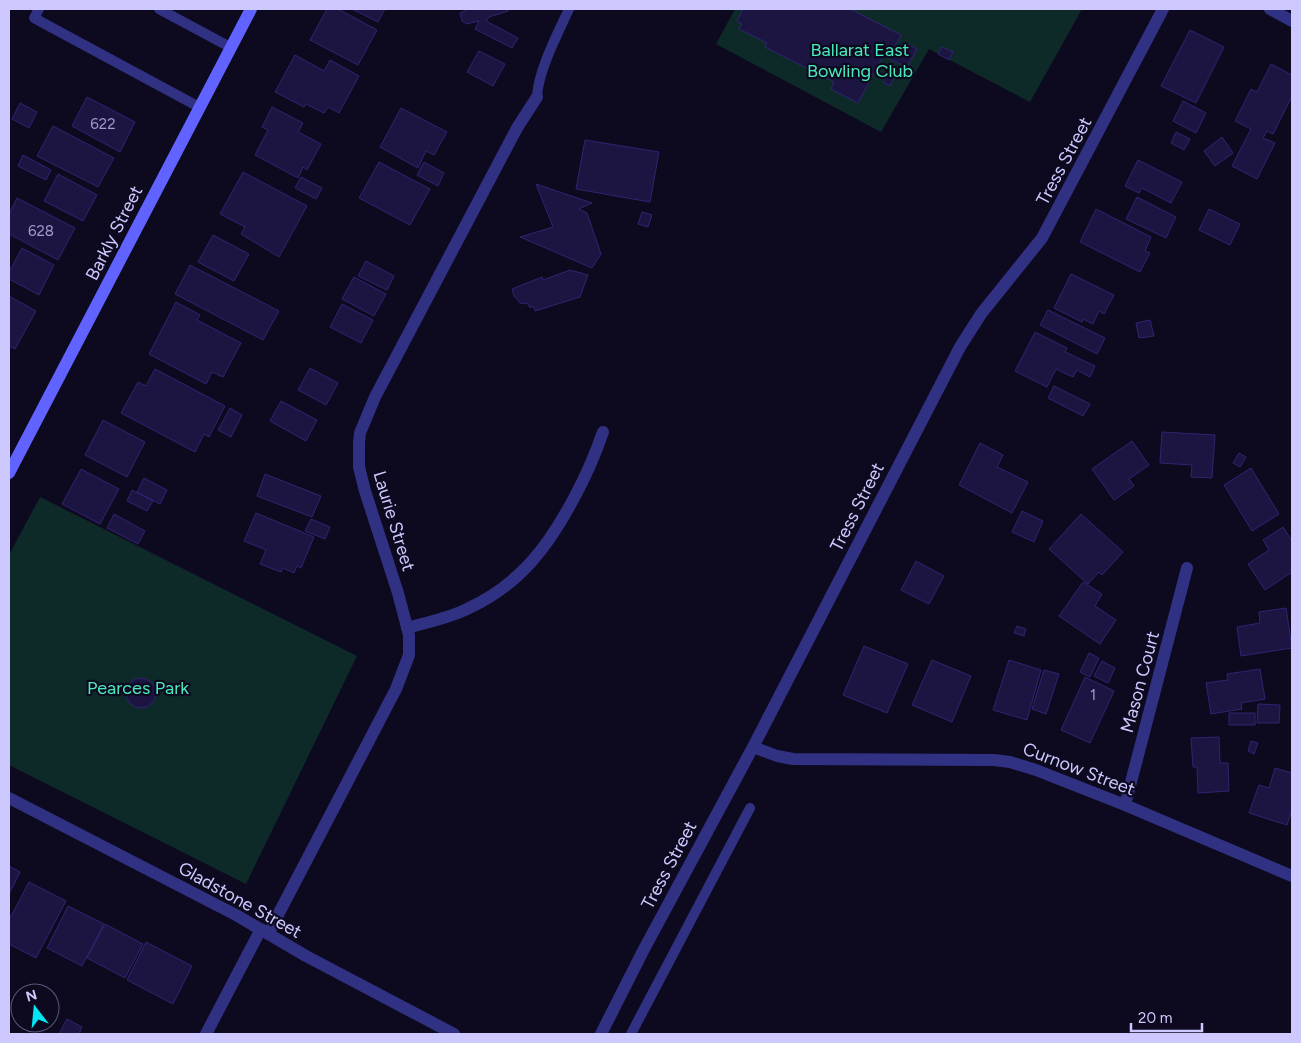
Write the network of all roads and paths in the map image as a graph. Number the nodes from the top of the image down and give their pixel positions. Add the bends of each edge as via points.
1 (39, 9) edge
2 (159, 9) edge
3 (251, 9) edge
4 (569, 9) edge
5 (1163, 9) edge
6 (1270, 9) edge
7 (1292, 20) edge
8 (230, 47) junction
9 (537, 97) joint
10 (199, 107) junction
11 (603, 432) dead end
12 (9, 474) edge
13 (1187, 568) dead end
14 (408, 628) junction
15 (752, 747) junction
16 (9, 798) edge
17 (1125, 805) junction
18 (750, 808) dead end
19 (1292, 876) edge
20 (264, 932) junction
21 (206, 1034) edge
22 (454, 1034) edge
23 (601, 1034) edge
24 (632, 1034) edge

1 - 10 lane via 34,18
2 - 8 lane
3 - 8 main road, Barkly Street
4 - 9 lane via 550,51
5 - 15 street, Tress Street via 1042,238 981,314 960,347
6 - 7 street
8 - 10 main road, Barkly Street
9 - 14 street, Laurie Street via 517,128 375,397 360,433 361,476
10 - 12 main road, Barkly Street
11 - 14 street via 587,474 557,529 534,560 501,590 469,608
13 - 17 street, Mason Court
14 - 20 street, Laurie Street via 410,655 404,673
15 - 17 street, Curnow Street via 793,760 1010,762
15 - 23 street, Tress Street
16 - 20 street, Gladstone Street
17 - 19 street, Curnow Street
18 - 24 lane
20 - 21 street, Laurie Street
20 - 22 street, Gladstone Street

